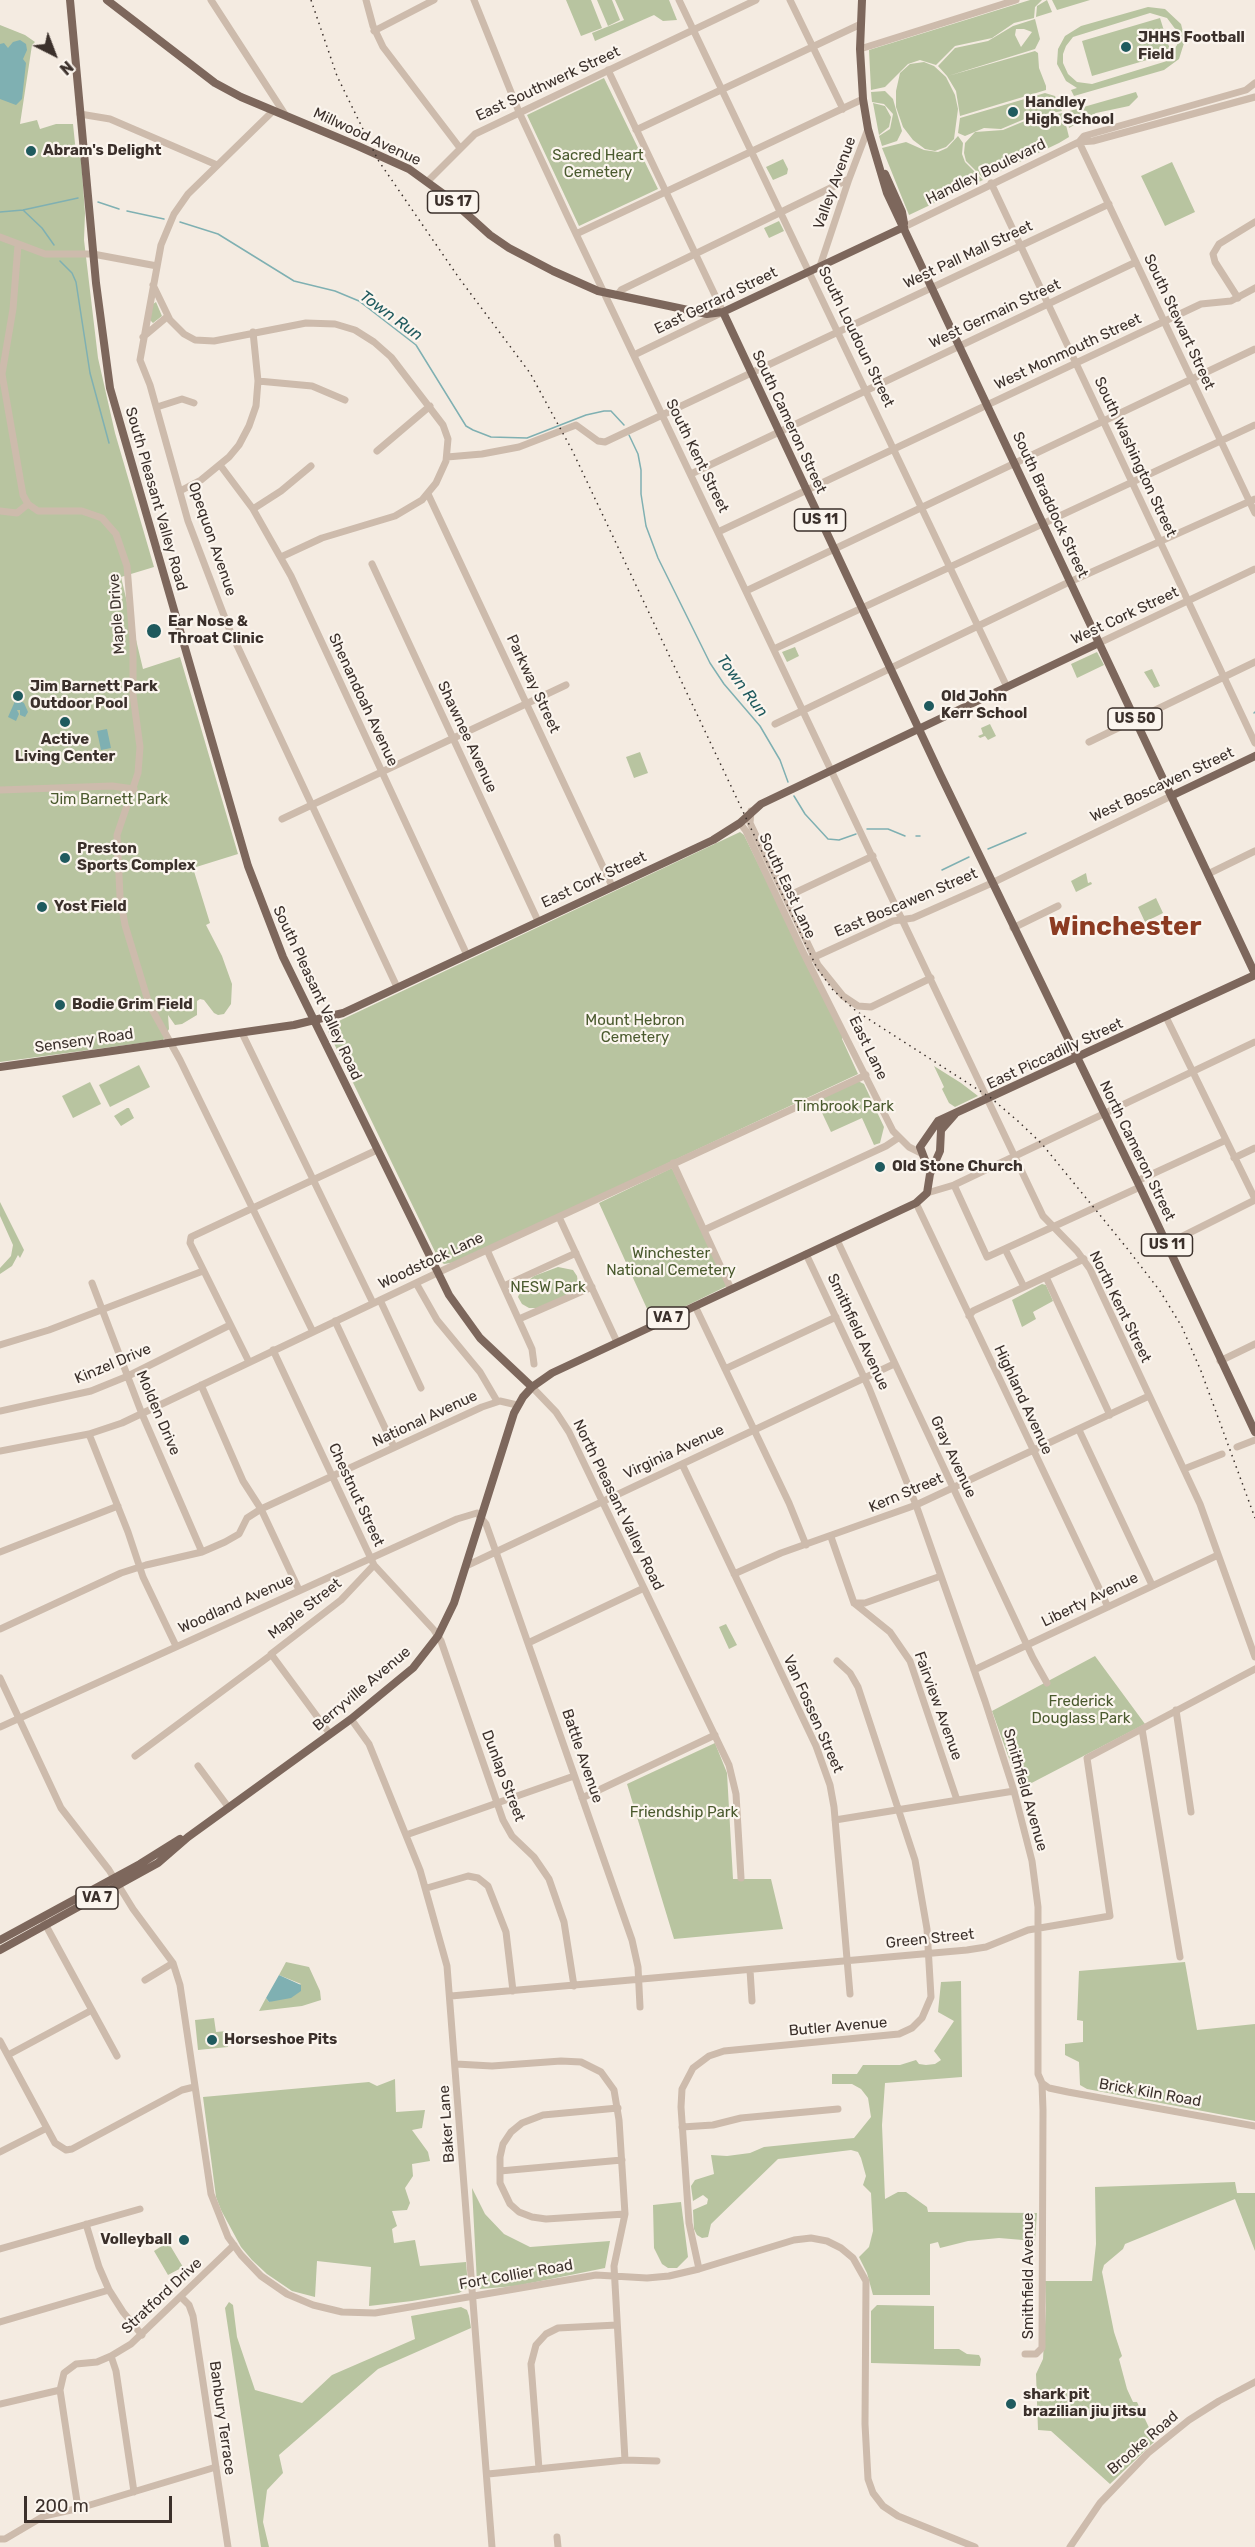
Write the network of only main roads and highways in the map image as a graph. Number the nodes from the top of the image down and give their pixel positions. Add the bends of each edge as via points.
1 (70, 0) edge
2 (75, 0) edge
3 (107, 0) edge
4 (862, 0) edge
5 (70, 11) junction
6 (868, 129) joint
7 (904, 226) junction
8 (723, 312) junction
9 (1099, 643) junction
10 (1007, 687) joint
11 (918, 729) junction
12 (1255, 756) edge
13 (1171, 796) junction
14 (992, 883) joint
15 (1255, 975) edge
16 (313, 1021) junction
17 (171, 1043) joint
18 (1077, 1058) junction
19 (0, 1067) edge
20 (955, 1114) junction
21 (924, 1141) junction
22 (939, 1143) junction
23 (376, 1150) joint
24 (923, 1154) junction
25 (936, 1156) junction
26 (930, 1174) junction
27 (532, 1387) junction
28 (1255, 1432) edge
29 (43, 1921) junction
30 (0, 1940) edge
31 (0, 1950) edge

1 - 5 main road, South Pleasant Valley Road
2 - 5 main road
3 - 8 main road, Millwood Avenue / US 17 via 215,84 385,157 428,182 509,248 553,271 603,291 707,314
4 - 6 main road, Valley Avenue via 860,49
5 - 16 main road, South Pleasant Valley Road via 107,370 132,469 248,866 271,929
6 - 7 main road, South Braddock Street via 887,193
7 - 8 main road, East Gerrard Street
7 - 9 main road, South Braddock Street
8 - 11 main road, South Cameron Street / US 11
9 - 10 main road, West Cork Street
9 - 13 main road, South Braddock Street / US 50
10 - 11 main road, East Cork Street
11 - 14 main road, South Cameron Street / US 11
11 - 16 main road, East Cork Street via 761,804 713,840 343,1013
12 - 13 main road, West Boscawen Street
13 - 15 main road, South Braddock Street
14 - 18 main road, North Cameron Street / US 11
15 - 18 main road, East Piccadilly Street
16 - 17 main road, East Cork Street
16 - 23 main road, South Pleasant Valley Road
17 - 19 main road, Senseny Road
18 - 20 main road, East Piccadilly Street
18 - 28 main road, North Cameron Street / US 11
20 - 21 main road, East Piccadilly Street via 938,1121
20 - 22 main road via 941,1130
21 - 22 main road via 932,1138
21 - 24 main road
22 - 25 main road
23 - 27 main road, North Pleasant Valley Road via 453,1303 473,1330
24 - 25 main road
24 - 26 main road
25 - 26 main road
26 - 27 main road, VA 7 via 927,1193 916,1203 552,1373
27 - 29 main road, Berryville Avenue / VA 7 via 517,1406 454,1603 438,1636 413,1668 351,1719 188,1837
29 - 30 main road, Berryville Avenue / VA 7
29 - 31 main road, Berryville Avenue / VA 7

